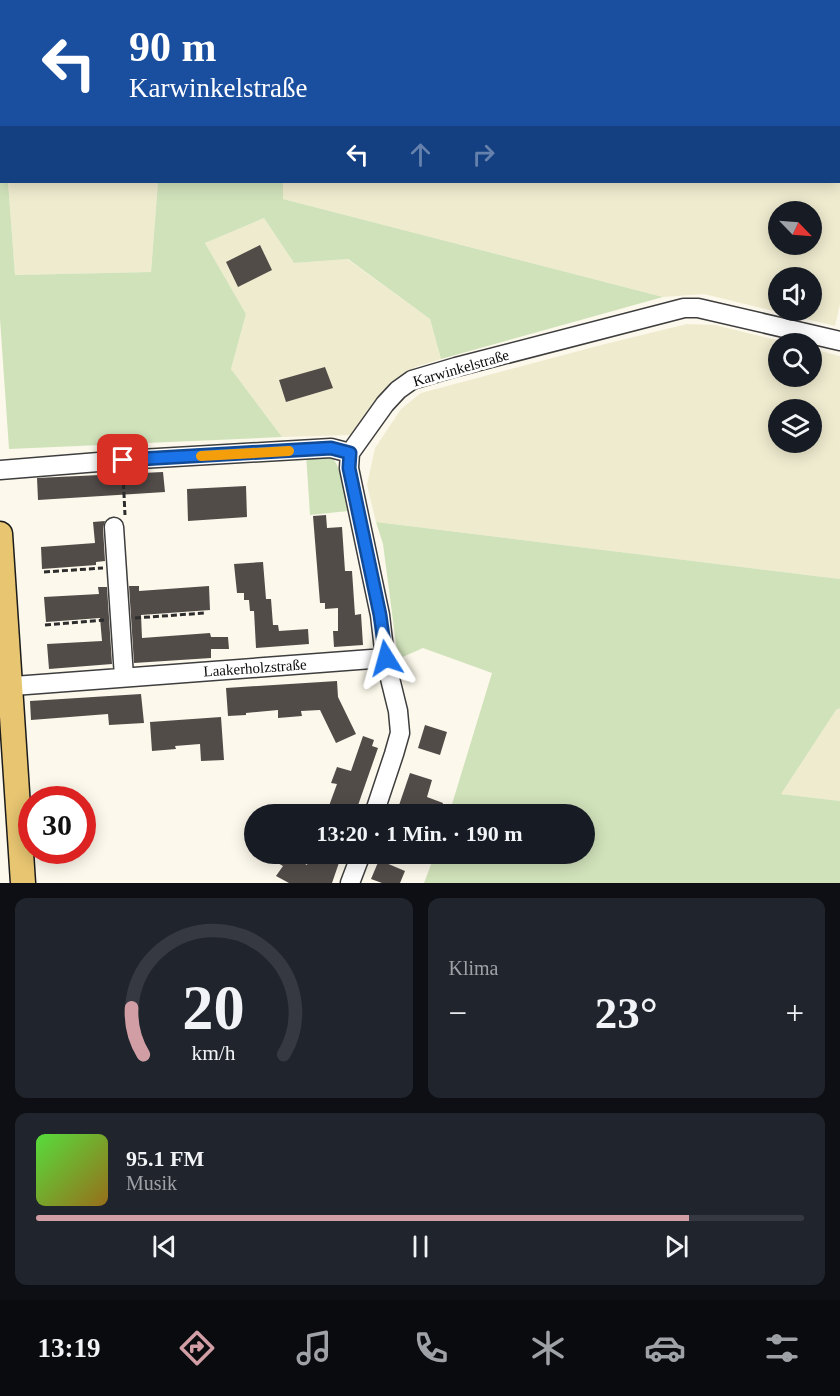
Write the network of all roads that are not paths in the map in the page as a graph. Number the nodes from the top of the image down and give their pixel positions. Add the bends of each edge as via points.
1 (840, 341) edge
2 (350, 453) junction
3 (0, 470) edge
4 (114, 527) road end
5 (0, 534) edge
6 (386, 658) junction
7 (124, 677) junction
8 (5, 687) edge
9 (377, 804) edge
10 (357, 864) edge
11 (23, 883) edge
12 (350, 883) edge

1 - 2 street, Karwinkelstraße via 684,308 412,380 385,404
2 - 3 street via 331,448
2 - 6 street via 349,468
4 - 7 street
5 - 8 main road
6 - 7 street, Laakerholzstraße
6 - 9 street via 400,733
7 - 8 street, Laakerholzstraße
8 - 11 main road
10 - 12 street

